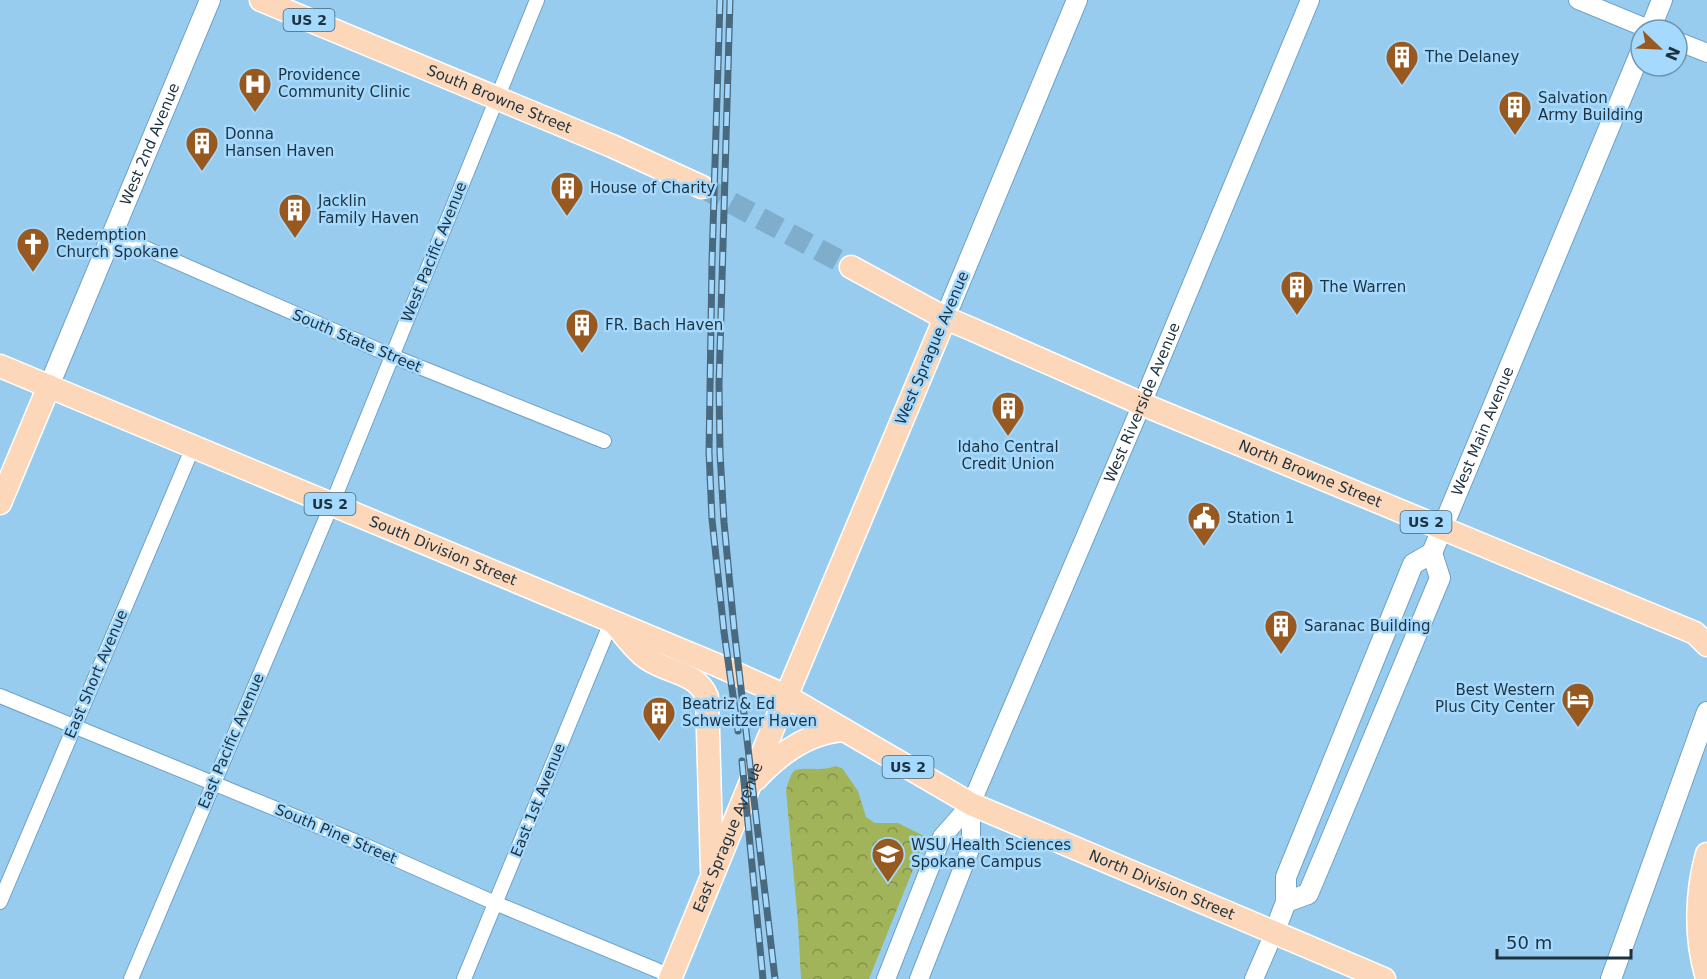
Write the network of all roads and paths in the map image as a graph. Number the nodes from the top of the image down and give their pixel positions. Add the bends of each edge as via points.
1 (210, 0) edge
2 (261, 0) edge
3 (537, 0) edge
4 (1077, 0) edge
5 (1310, 0) edge
6 (1578, 0) edge
7 (1662, 0) edge
8 (1655, 18) edge
9 (1629, 21) edge
10 (1689, 46) edge
11 (1707, 53) edge
12 (1630, 78) edge
13 (497, 98) junction
14 (702, 187) tunnel mouth
15 (113, 234) junction
16 (851, 267) tunnel mouth
17 (945, 318) junction
18 (392, 356) junction
19 (0, 366) edge
20 (49, 386) junction
21 (1142, 404) junction
22 (604, 441) dead end
23 (194, 447) junction
24 (0, 503) edge
25 (332, 504) junction
26 (1442, 528) junction
27 (1432, 553) junction
28 (612, 620) junction
29 (1707, 645) edge
30 (0, 696) edge
31 (786, 696) junction
32 (1707, 712) edge
33 (74, 726) junction
34 (844, 730) junction
35 (214, 783) junction
36 (749, 787) junction
37 (971, 804) junction
38 (1707, 854) edge
39 (712, 878) junction
40 (0, 902) edge
41 (1286, 902) junction
42 (495, 903) junction
43 (1274, 933) junction
44 (670, 977) edge
45 (1707, 978) edge
46 (131, 979) edge
47 (464, 979) edge
48 (886, 979) edge
49 (919, 979) edge
50 (1254, 979) edge
51 (1384, 979) edge
52 (1611, 979) edge

1 - 15 main road, West 2nd Avenue
2 - 13 main road, South Browne Street / US 2
3 - 13 street, West Pacific Avenue
4 - 17 main road, West Sprague Avenue
5 - 21 street, West Riverside Avenue
6 - 9 street
7 - 8 main road
10 - 11 street
12 - 26 main road, West Main Avenue
13 - 14 main road, South Browne Street / US 2
13 - 18 street, West Pacific Avenue
15 - 18 street, South State Street
15 - 20 main road, West 2nd Avenue
16 - 17 main road, US 2
17 - 21 main road, North Browne Street / US 2
17 - 31 main road, West Sprague Avenue
18 - 22 street, South State Street
18 - 25 street, West Pacific Avenue
19 - 20 main road, South Division Street / US 2
20 - 23 main road, South Division Street / US 2
20 - 24 main road
21 - 26 main road, North Browne Street / US 2
21 - 37 street, West Riverside Avenue
23 - 25 main road, South Division Street / US 2
23 - 33 street, East Short Avenue
25 - 28 main road, South Division Street / US 2
25 - 35 street, East Pacific Avenue
26 - 27 main road, West Main Avenue
26 - 29 main road, North Browne Street / US 2 via 1695,633
27 - 41 main road via 1413,564 1286,877
27 - 41 main road via 1440,578 1327,849 1308,894
28 - 31 main road, South Division Street / US 2
28 - 39 main road via 648,659 696,681 708,697
28 - 42 street, East 1st Avenue
30 - 33 street, South Pine Street
31 - 34 main road, North Division Street / US 2
31 - 36 main road, East Sprague Avenue
32 - 52 main road
33 - 35 street, South Pine Street
33 - 40 street, East Short Avenue
34 - 36 main road via 814,735 796,745
34 - 37 main road, North Division Street / US 2
35 - 42 street, South Pine Street
35 - 46 street, East Pacific Avenue
36 - 39 main road, East Sprague Avenue
37 - 43 main road, North Division Street / US 2
37 - 48 street via 942,837
37 - 49 street via 971,847
38 - 45 main road via 1699,918
39 - 44 main road, East Sprague Avenue
41 - 43 main road
42 - 44 street, South Pine Street
42 - 47 street, East 1st Avenue
43 - 50 street
43 - 51 main road, North Division Street / US 2

